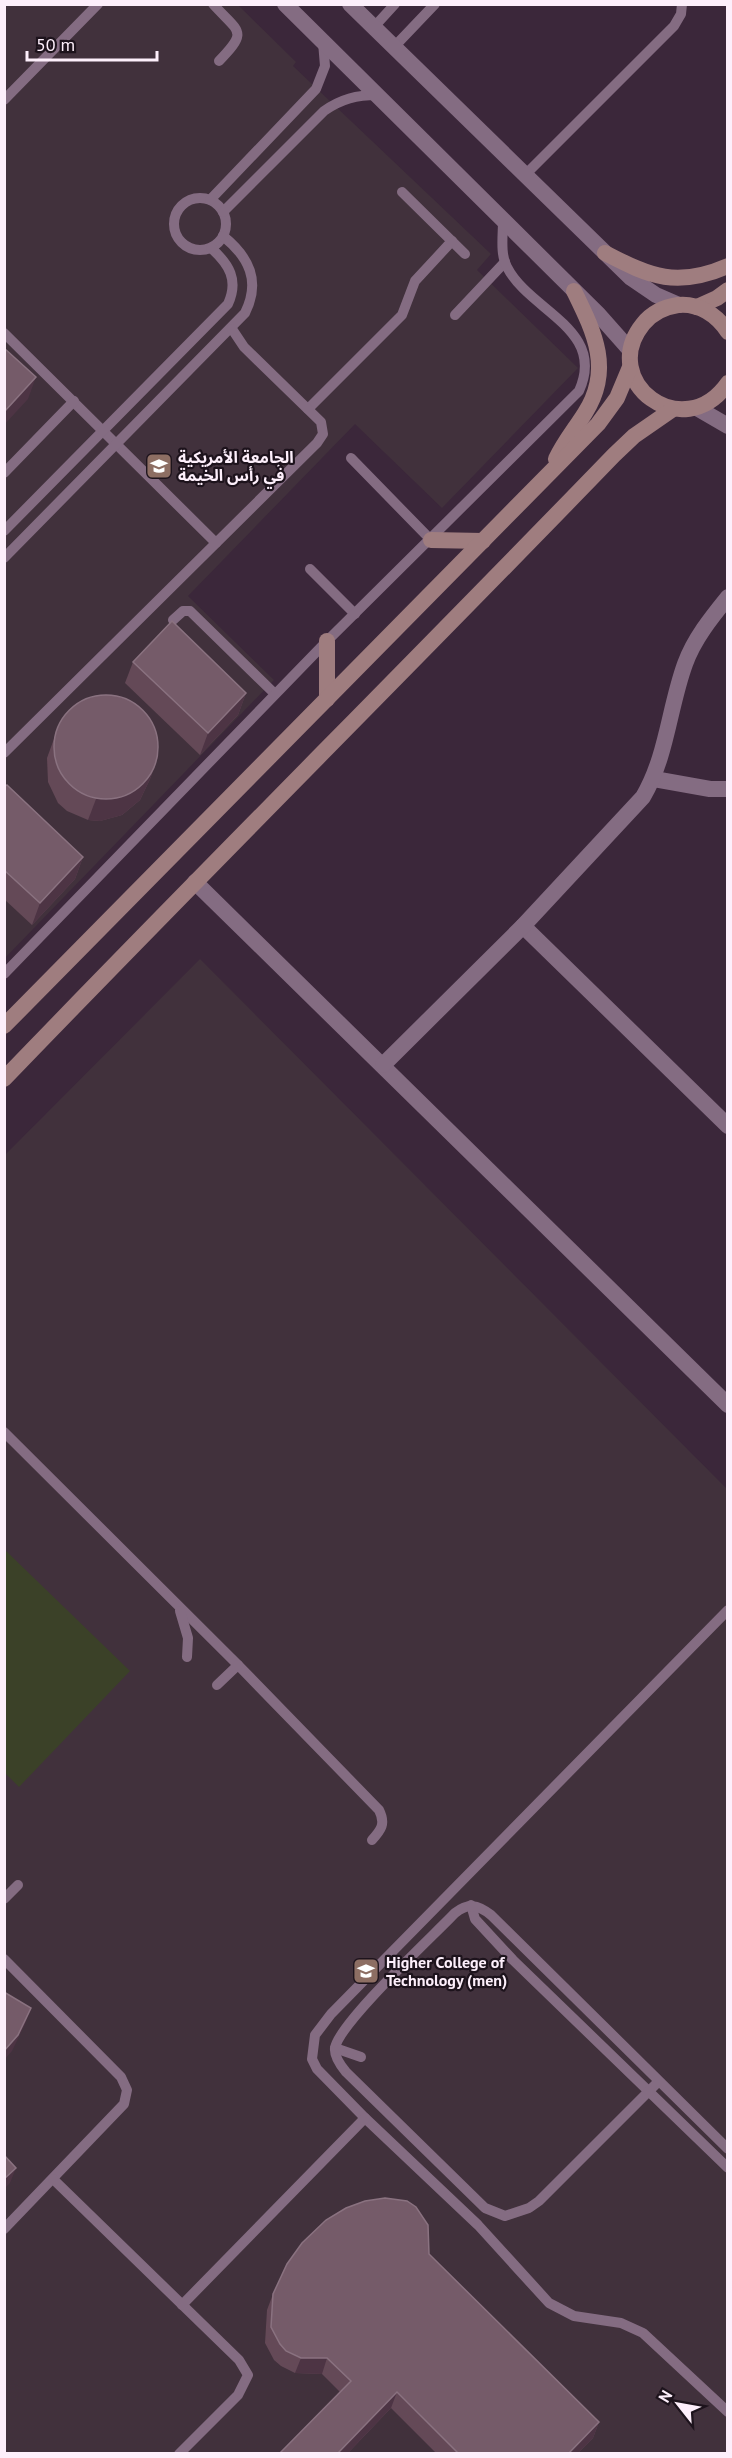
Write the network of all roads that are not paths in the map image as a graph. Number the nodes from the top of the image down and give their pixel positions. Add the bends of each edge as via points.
1 (99, 4) edge
2 (213, 4) edge
3 (285, 4) edge
4 (350, 4) edge
5 (395, 4) edge
6 (435, 4) edge
7 (682, 4) edge
8 (374, 27) junction
9 (323, 42) junction
10 (394, 47) junction
11 (219, 61) dead end
12 (376, 95) junction
13 (4, 100) edge
14 (525, 175) junction
15 (402, 192) dead end
16 (210, 200) junction
17 (224, 212) junction
18 (504, 221) junction
19 (223, 236) junction
20 (452, 242) junction
21 (211, 248) junction
22 (465, 254) dead end
23 (605, 254) junction
24 (505, 262) junction
25 (728, 266) edge
26 (728, 290) edge
27 (574, 291) junction
28 (679, 305) junction
29 (697, 307) junction
30 (455, 315) dead end
31 (232, 329) junction
32 (728, 332) edge
33 (4, 333) edge
34 (630, 350) junction
35 (630, 367) junction
36 (728, 383) edge
37 (74, 401) junction
38 (697, 408) junction
39 (308, 409) junction
40 (673, 409) junction
41 (728, 426) edge
42 (104, 431) junction
43 (117, 444) junction
44 (351, 458) dead end
45 (552, 470) junction
46 (4, 473) edge
47 (4, 531) edge
48 (431, 540) junction
49 (483, 541) junction
50 (216, 543) junction
51 (4, 558) edge
52 (310, 569) dead end
53 (728, 597) edge
54 (355, 614) junction
55 (173, 620) edge
56 (327, 641) junction
57 (275, 694) junction
58 (327, 699) junction
59 (4, 753) edge
60 (654, 779) junction
61 (728, 789) edge
62 (195, 882) junction
63 (523, 926) junction
64 (4, 974) edge
65 (4, 1026) edge
66 (383, 1065) junction
67 (4, 1078) edge
68 (728, 1126) edge
69 (728, 1405) edge
70 (4, 1432) edge
71 (177, 1605) junction
72 (728, 1610) edge
73 (187, 1657) dead end
74 (238, 1665) junction
75 (217, 1685) dead end
76 (372, 1840) dead end
77 (18, 1885) dead end
78 (4, 1899) edge
79 (471, 1905) junction
80 (4, 1959) edge
81 (335, 2048) junction
82 (361, 2056) dead end
83 (659, 2081) junction
84 (649, 2092) junction
85 (365, 2118) junction
86 (728, 2149) edge
87 (728, 2168) edge
88 (53, 2179) junction
89 (4, 2229) edge
90 (182, 2304) junction
91 (728, 2412) edge
92 (179, 2454) edge

1 - 13 lane
2 - 11 lane via 239,36
3 - 9 street
4 - 8 street
5 - 8 lane
6 - 10 lane
7 - 14 lane via 674,26
8 - 10 street
9 - 12 street
9 - 16 lane via 325,66 316,89
10 - 14 street
12 - 17 lane via 344,100 324,111
12 - 18 street
14 - 23 street
15 - 20 lane
16 - 17 lane
16 - 21 lane via 196,198 184,203 175,214 173,228 184,245 197,250
17 - 19 lane
18 - 24 lane
18 - 27 street
19 - 21 lane
19 - 31 lane via 247,260 254,282 250,303
20 - 22 lane
20 - 39 lane via 415,281 402,315
21 - 42 lane via 231,270 233,287 228,304
23 - 25 main road via 649,275 667,279 687,278
23 - 28 street via 644,288
24 - 30 lane
24 - 48 lane via 517,280 577,339 585,359 584,381 572,399
26 - 29 main road
27 - 34 street
27 - 45 main road via 596,340 599,374 590,404 566,439
28 - 29 main road
28 - 34 main road via 662,309 647,319
29 - 32 main road via 710,313
31 - 39 lane via 244,347
31 - 43 lane
33 - 37 lane
34 - 35 main road
35 - 40 main road via 645,395
35 - 45 main road via 624,386 608,411
36 - 38 main road via 710,402
37 - 42 lane
37 - 46 lane
38 - 40 main road
38 - 41 street
39 - 50 lane via 323,425 323,434
40 - 62 main road via 614,455
42 - 43 lane
42 - 47 lane
43 - 50 lane
43 - 51 lane
44 - 48 lane
45 - 49 main road
48 - 49 main road
48 - 54 lane
49 - 58 main road
50 - 59 lane
52 - 54 lane
53 - 60 street via 694,644 686,662
54 - 56 lane
55 - 57 lane via 183,611 190,611
56 - 57 lane
56 - 58 main road
57 - 64 lane
58 - 65 main road
60 - 61 street
60 - 63 street via 632,811
62 - 66 street
62 - 67 main road
63 - 66 street
63 - 68 street
66 - 69 street
70 - 71 lane
71 - 73 lane via 185,1621
71 - 74 lane
72 - 85 lane via 322,2024 315,2035 312,2059
74 - 75 lane
74 - 76 lane via 379,1810 381,1830
77 - 78 lane
79 - 81 lane via 455,1913 348,2022
79 - 83 lane via 491,1915
79 - 84 lane via 482,1929
80 - 88 lane via 121,2077 127,2090 124,2104
81 - 82 lane
81 - 84 lane via 346,2072 461,2186 485,2208 505,2216 539,2201
83 - 84 lane
83 - 86 lane
84 - 87 lane
85 - 90 lane
85 - 91 lane via 477,2225 549,2303 574,2316 621,2323 643,2333
88 - 89 lane
88 - 90 lane
90 - 92 lane via 239,2360 248,2375 238,2395

